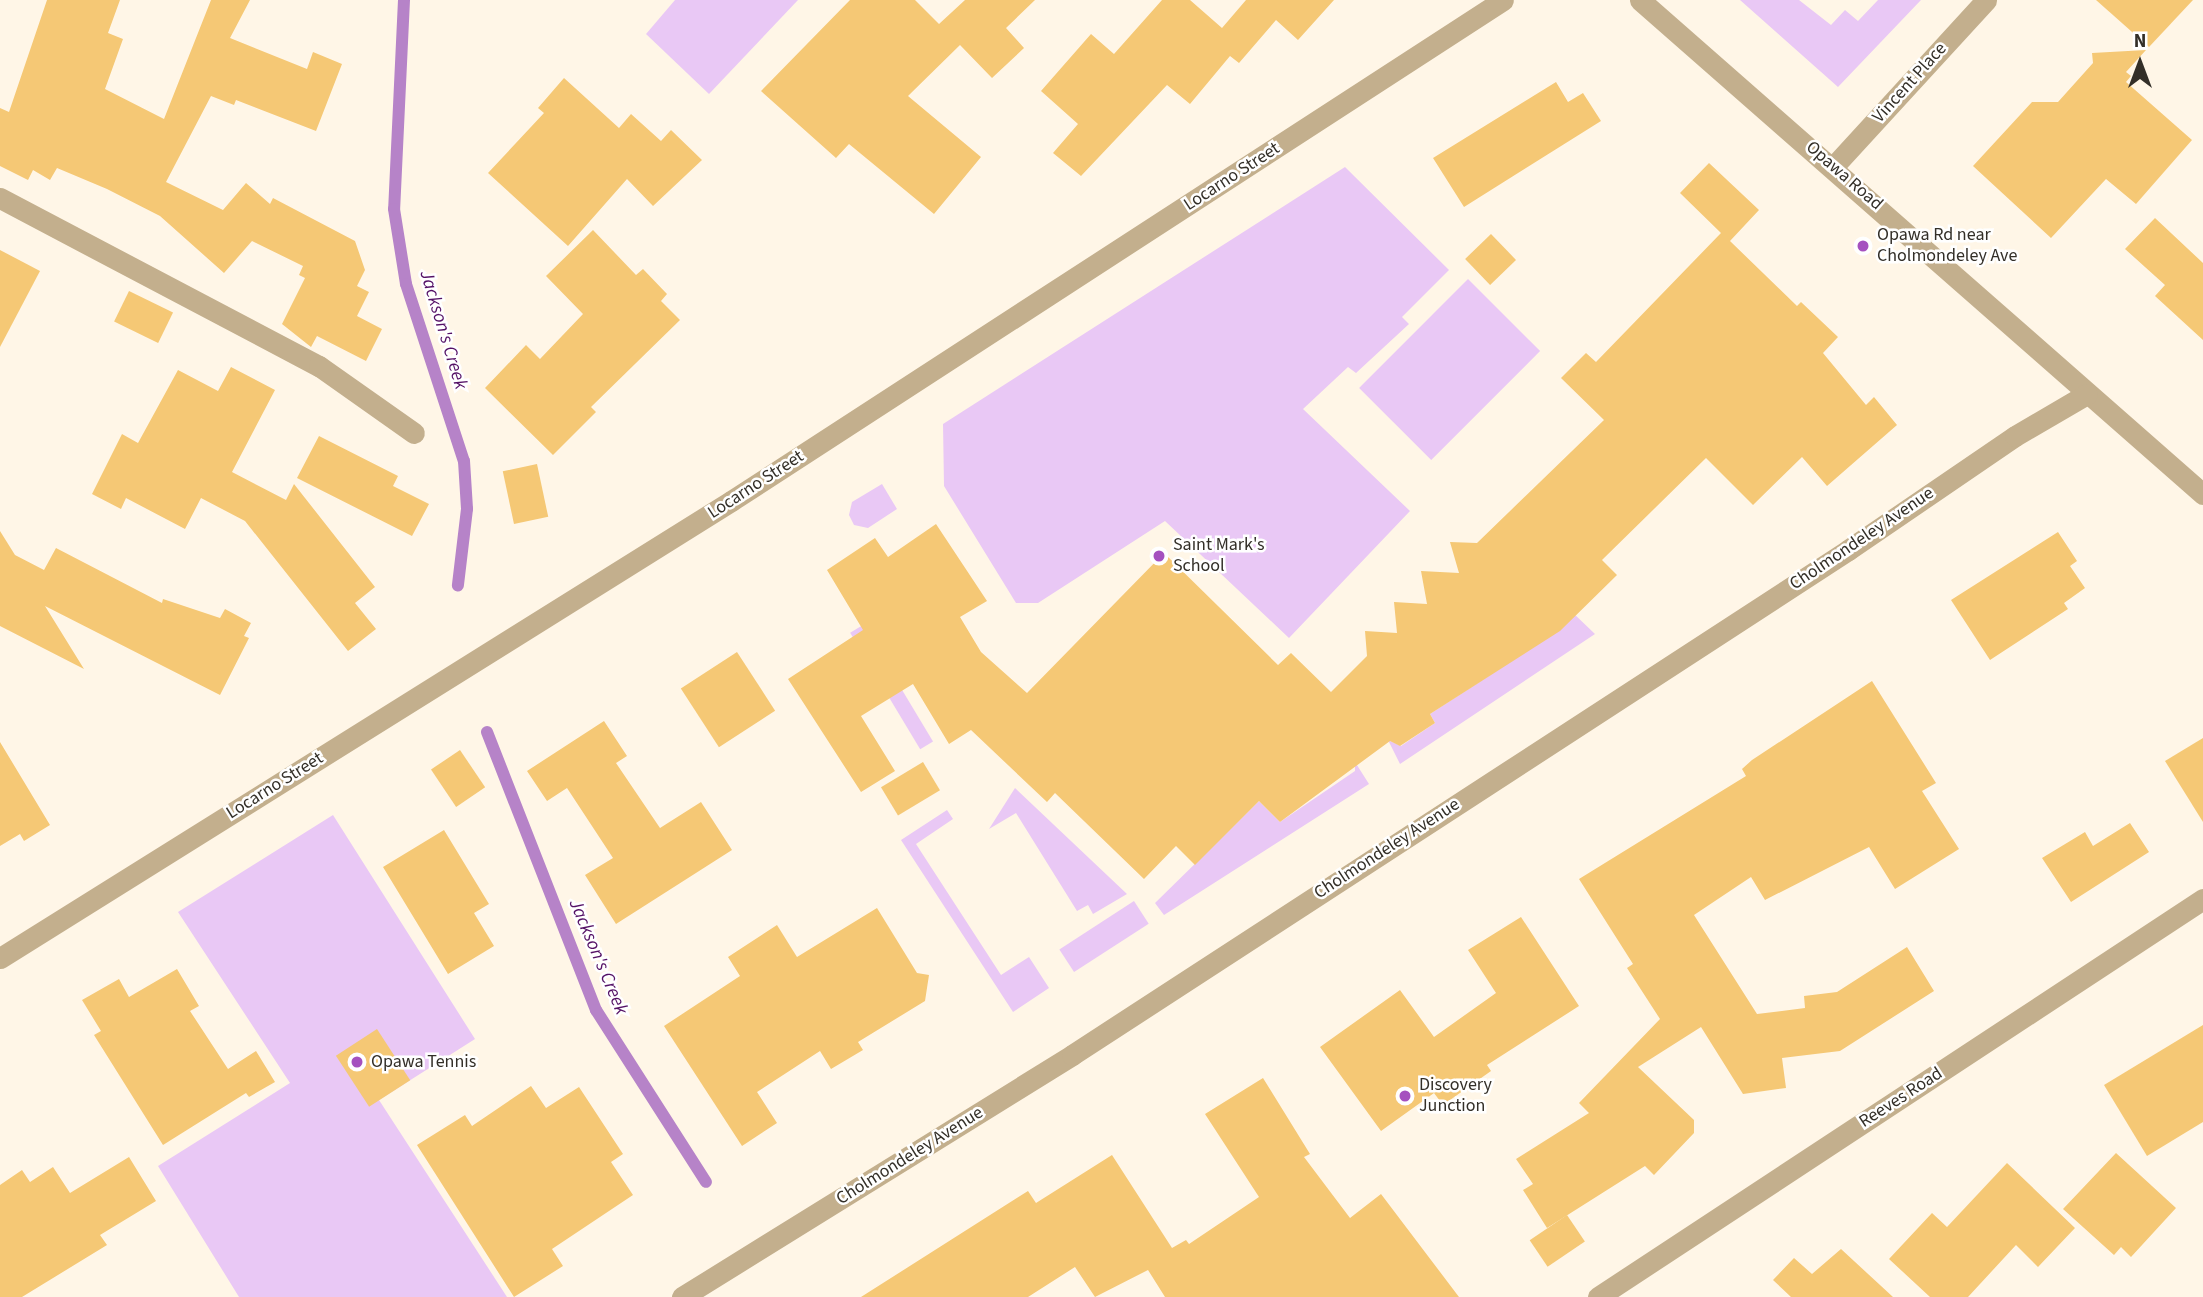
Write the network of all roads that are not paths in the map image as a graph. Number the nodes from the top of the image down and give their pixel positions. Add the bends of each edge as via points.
1 (1503, 0) edge
2 (1640, 0) edge
3 (1986, 0) edge
4 (1834, 166) junction
5 (0, 198) edge
6 (2087, 394) junction
7 (414, 433) dead end
8 (2203, 495) edge
9 (2203, 899) edge
10 (0, 958) edge
11 (682, 1297) edge
12 (1598, 1297) edge

1 - 10 street, Locarno Street via 731,502
2 - 4 street, Opawa Road
3 - 4 street, Vincent Place
4 - 6 street, Opawa Road
5 - 7 street via 319,366
6 - 8 street, Opawa Road
6 - 11 street, Cholmondeley Avenue via 2015,436 1848,550 1072,1055
9 - 12 street, Reeves Road

